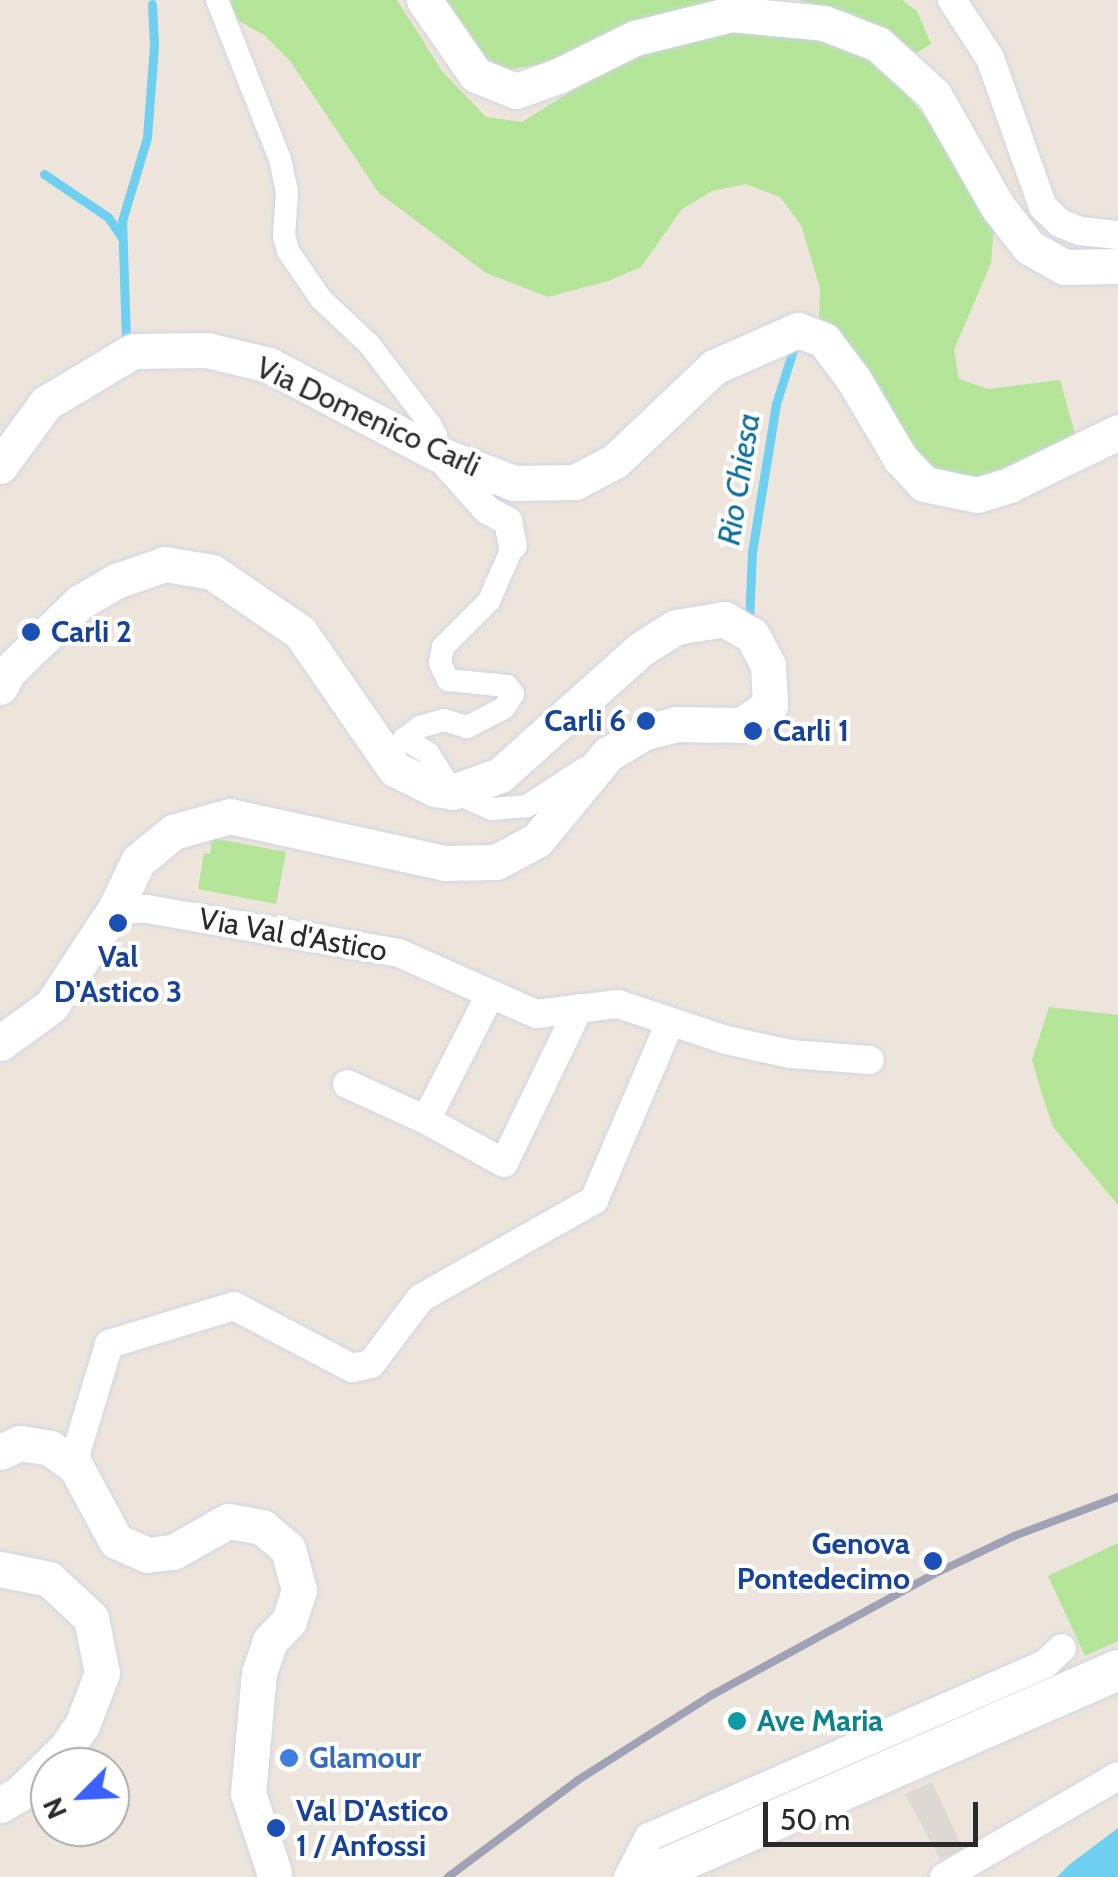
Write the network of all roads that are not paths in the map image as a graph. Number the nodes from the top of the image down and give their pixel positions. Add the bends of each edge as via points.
1 (217, 0) edge
2 (424, 0) edge
3 (952, 0) edge
4 (1118, 234) edge
5 (1118, 266) edge
6 (1118, 432) edge
7 (1118, 446) edge
8 (1076, 452) junction
9 (436, 453) junction
10 (0, 466) edge
11 (513, 546) joint
12 (0, 686) edge
13 (608, 754) junction
14 (453, 792) junction
15 (116, 910) junction
16 (489, 997) junction
17 (579, 1008) junction
18 (669, 1025) junction
19 (0, 1042) edge
20 (870, 1060) dead end
21 (347, 1084) dead end
22 (426, 1120) junction
23 (0, 1452) edge
24 (76, 1467) junction
25 (0, 1569) edge
26 (1062, 1648) dead end
27 (1118, 1670) edge
28 (1118, 1776) edge
29 (0, 1805) edge
30 (274, 1872) dead end
31 (628, 1877) edge
32 (645, 1877) edge
33 (944, 1877) edge

1 - 9 street via 280,159 288,252 430,424
2 - 5 street via 476,75 516,91 635,38 731,14 824,22 878,44 934,95 998,207 1029,247 1064,267
3 - 4 street via 990,58 1044,207 1080,232
6 - 8 street, Via Domenico Carli
7 - 8 street
8 - 9 street, Via Domenico Carli via 978,496 924,484 824,340 798,330 714,367 615,461 576,482 514,483
9 - 10 street, Via Domenico Carli via 269,365 206,350 133,352 46,403
9 - 11 street via 487,510 508,521
11 - 14 street via 490,601 443,647 440,663 448,680 507,686 513,694 504,708 466,727 444,720 404,740 428,753
12 - 14 street via 80,602 116,581 165,564 212,572 300,632 395,769
13 - 14 street via 527,806 492,808
13 - 14 street via 645,732 678,724 741,725 770,705 768,665 752,635 724,620 676,626 641,649 500,776
13 - 15 street via 537,840 496,862 445,863 230,816 173,832 138,861
15 - 16 street, Via Val d'Astico via 147,909 399,953
15 - 19 street via 51,1006
16 - 17 street, Via Val d'Astico via 536,1014
16 - 22 street
17 - 18 street, Via Val d'Astico via 618,1004
17 - 22 street via 504,1163
18 - 20 street, Via Val d'Astico via 790,1054
18 - 24 street via 594,1200 421,1298 371,1364 352,1368 234,1306 110,1344
21 - 22 street
23 - 24 street via 20,1443 50,1448
24 - 30 street via 116,1542 147,1555 172,1552 228,1522 262,1527 288,1549 299,1590 259,1672 248,1792
25 - 29 street via 49,1580 90,1618 102,1672 82,1725 64,1749
26 - 31 street via 1033,1669 649,1838
27 - 32 main road
28 - 33 street

